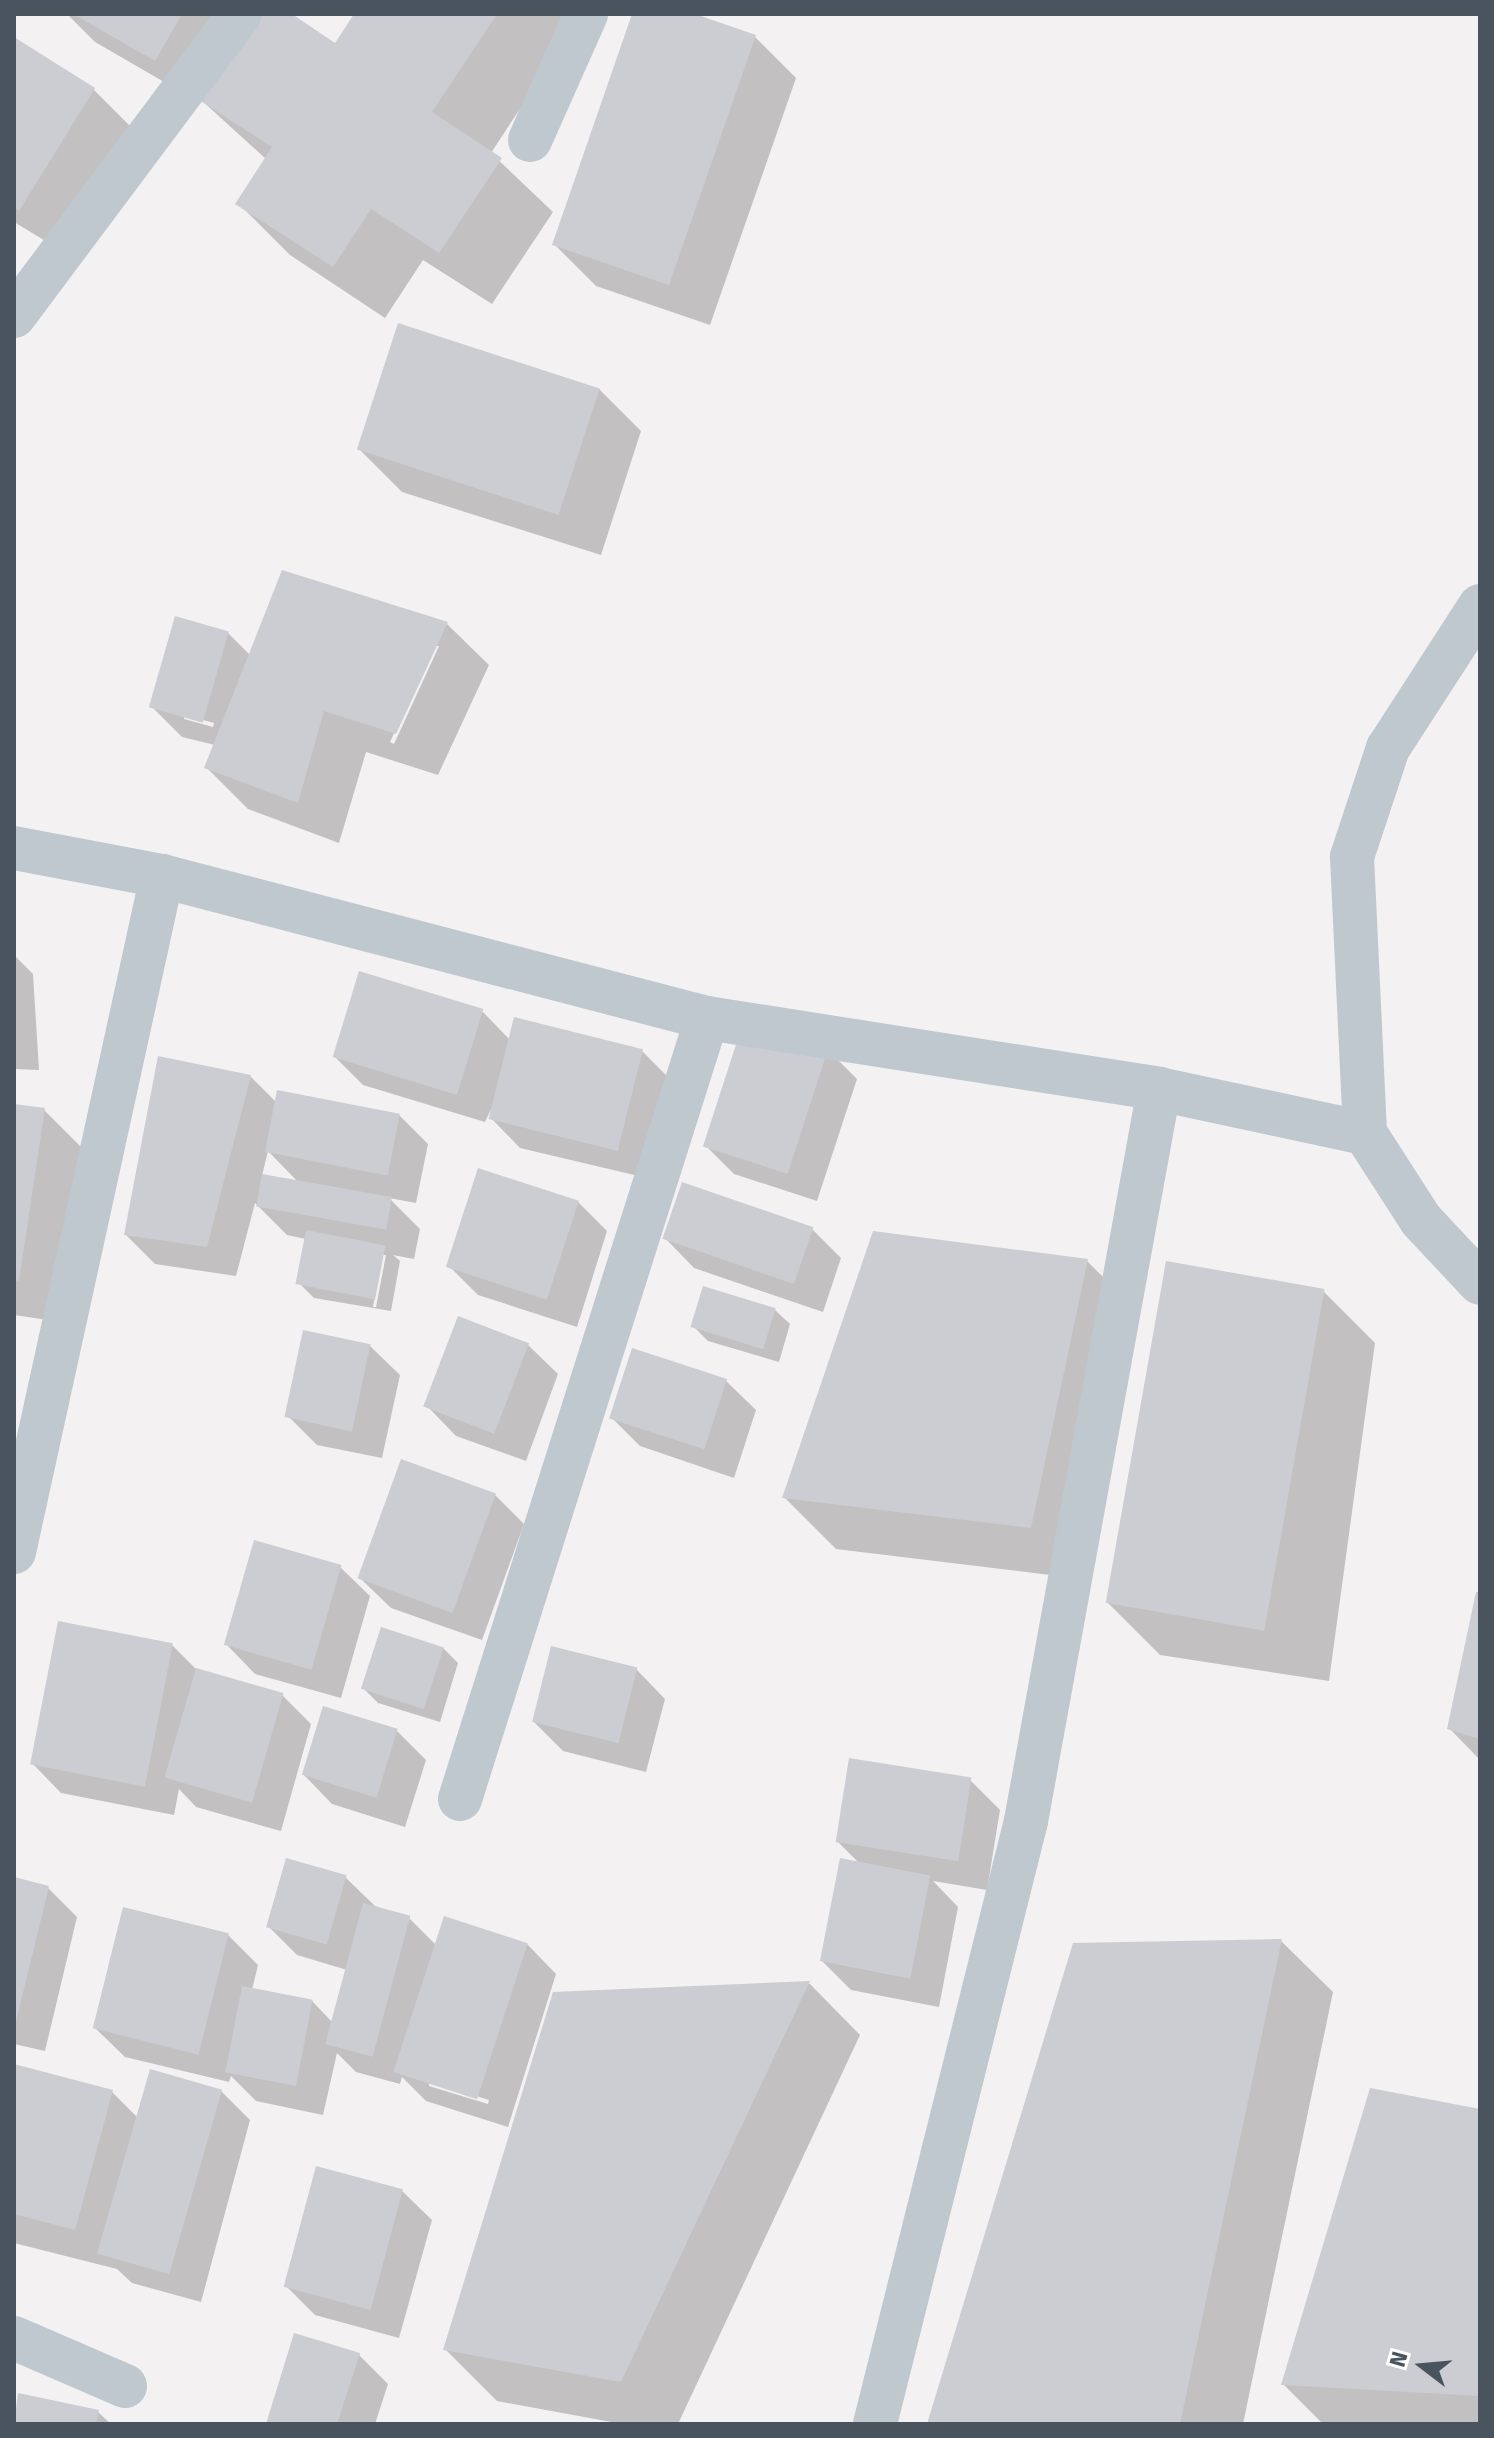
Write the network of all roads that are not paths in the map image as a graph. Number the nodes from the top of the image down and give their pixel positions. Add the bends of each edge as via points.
1 (240, 14) edge
2 (586, 14) edge
3 (530, 140) dead end
4 (14, 316) edge
5 (1480, 606) edge
6 (14, 848) edge
7 (162, 876) junction
8 (707, 1018) junction
9 (1159, 1089) junction
10 (1365, 1133) junction
11 (1480, 1283) edge
12 (14, 1552) edge
13 (460, 1799) dead end
14 (14, 2338) edge
15 (125, 2386) dead end
16 (875, 2424) edge

1 - 4 street
2 - 3 street
5 - 10 street via 1388,748 1352,857
6 - 7 street
7 - 8 street
7 - 12 street
8 - 9 street
8 - 13 street
9 - 10 street
9 - 16 street via 1026,1821
10 - 11 street via 1421,1220
14 - 15 street

